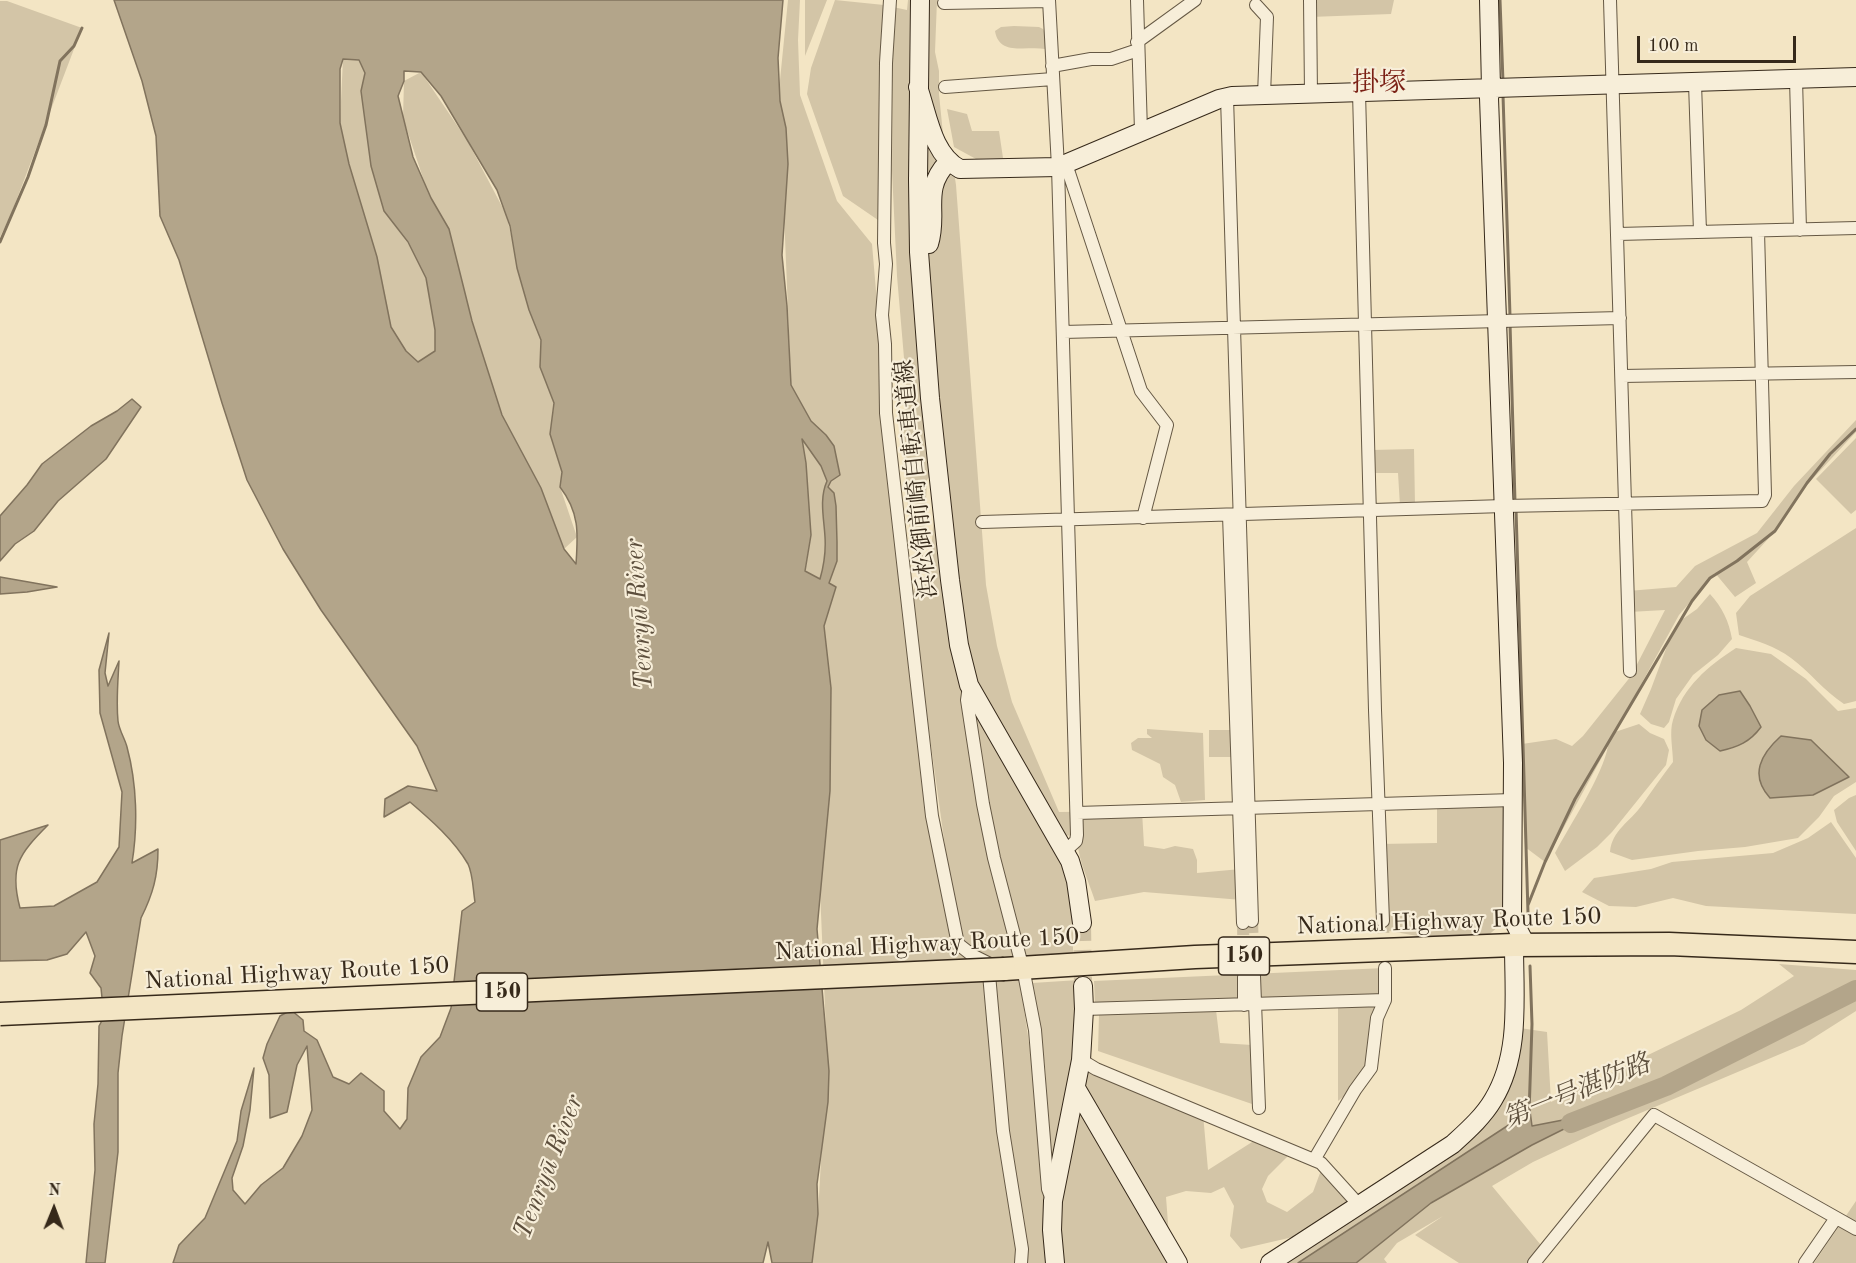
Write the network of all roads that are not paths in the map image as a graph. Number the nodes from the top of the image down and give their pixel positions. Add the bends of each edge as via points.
1 (890, 0) edge
2 (920, 0) edge
3 (1049, 0) edge
4 (1137, 0) edge
5 (1195, 0) edge
6 (1310, 0) edge
7 (1489, 0) edge
8 (1610, 0) edge
9 (944, 3) dead end
10 (1256, 5) dead end
11 (1138, 46) junction
12 (1052, 66) junction
13 (1856, 77) edge
14 (1053, 79) junction
15 (1796, 79) junction
16 (1695, 83) junction
17 (1612, 86) junction
18 (918, 87) junction
19 (945, 87) dead end
20 (1491, 88) junction
21 (1359, 92) junction
22 (1311, 94) junction
23 (1263, 95) junction
24 (1227, 97) junction
25 (1141, 131) junction
26 (948, 162) junction
27 (1062, 165) junction
28 (1856, 228) edge
29 (1800, 230) junction
30 (1758, 231) junction
31 (1700, 232) junction
32 (1618, 234) junction
33 (920, 254) junction
34 (1620, 318) junction
35 (1499, 322) junction
36 (1366, 325) junction
37 (1234, 328) junction
38 (1121, 331) junction
39 (1063, 332) junction
40 (1856, 372) edge
41 (1761, 373) junction
42 (1622, 376) junction
43 (1626, 504) junction
44 (1504, 506) junction
45 (1370, 510) junction
46 (1235, 515) junction
47 (1143, 518) junction
48 (1068, 520) junction
49 (982, 522) dead end
50 (1630, 671) dead end
51 (969, 685) junction
52 (1513, 800) junction
53 (1379, 804) junction
54 (1243, 808) junction
55 (1077, 813) junction
56 (1065, 851) junction
57 (1512, 918) junction
58 (1383, 921) tunnel mouth
59 (1247, 922) tunnel mouth
60 (1082, 923) tunnel mouth
61 (1522, 945) junction
62 (1485, 946) junction
63 (1856, 952) edge
64 (1385, 968) tunnel mouth
65 (1013, 969) junction
66 (1249, 976) tunnel mouth
67 (1083, 986) tunnel mouth
68 (1385, 1000) junction
69 (1250, 1004) junction
70 (1084, 1009) junction
71 (0, 1014) edge
72 (1081, 1060) junction
73 (1076, 1088) junction
74 (1259, 1108) dead end
75 (1314, 1160) junction
76 (1053, 1201) junction
77 (1359, 1205) junction
78 (1836, 1218) junction
79 (1856, 1229) edge
80 (1022, 1263) edge
81 (1055, 1263) edge
82 (1178, 1263) edge
83 (1270, 1263) edge
84 (1534, 1263) edge
85 (1805, 1263) edge

1 - 80 street via 882,315 886,413 932,816 958,944 988,963 1003,1131
2 - 18 street, 浜松御前崎自転車道線
3 - 9 street
3 - 12 street
4 - 11 street
5 - 11 street
6 - 22 street
7 - 20 street
8 - 17 street
10 - 23 street via 1267,17
11 - 12 street via 1111,59
11 - 25 street
12 - 14 street
13 - 15 street
14 - 19 street
14 - 27 street
15 - 16 street
15 - 29 street
16 - 17 street
16 - 31 street
17 - 20 street
17 - 32 street
18 - 26 street via 937,147
18 - 33 street, 浜松御前崎自転車道線
20 - 21 street
20 - 35 street
21 - 22 street
21 - 36 street
22 - 23 street
23 - 24 street
24 - 25 street
24 - 37 street
25 - 27 street
26 - 27 street via 960,169
26 - 33 street via 936,176 930,240
27 - 38 street
27 - 39 street
28 - 29 street
29 - 30 street
30 - 31 street
30 - 41 street
31 - 32 street
32 - 34 street
33 - 51 street, 浜松御前崎自転車道線 via 930,398 950,580
34 - 35 street
34 - 42 street
35 - 36 street
35 - 44 street
36 - 37 street
36 - 45 street
37 - 38 street
37 - 46 street
38 - 39 street
38 - 47 street via 1142,391 1167,425
39 - 48 street
40 - 41 street
41 - 42 street
41 - 43 street via 1765,495 1762,501
42 - 43 street
43 - 44 street
43 - 50 street
44 - 45 street
44 - 52 street
45 - 46 street
45 - 53 street
46 - 47 street
46 - 54 street
47 - 48 street
48 - 49 street
48 - 55 street
51 - 56 street, 浜松御前崎自転車道線
51 - 65 street via 967,700 983,804
52 - 53 street
52 - 57 street
53 - 54 street
53 - 58 street
54 - 55 street
54 - 59 street
55 - 56 street via 1076,841
56 - 60 street, 浜松御前崎自転車道線 via 1076,881
57 - 61 street
57 - 62 street
61 - 62 highway, National Highway Route 150 / 150
61 - 63 highway, National Highway Route 150 / 150 via 1692,945
61 - 77 street via 1509,1068 1493,1101 1453,1144
62 - 65 highway, National Highway Route 150 / 150 via 1195,957
64 - 68 street
65 - 71 highway, National Highway Route 150 / 150, bridge
65 - 76 street via 1035,1030 1048,1189
66 - 69 street
67 - 70 street
68 - 69 street
68 - 75 street via 1377,1018 1371,1068
69 - 70 street
69 - 74 street
70 - 72 street
72 - 73 street
72 - 75 street
73 - 76 street
73 - 82 street
75 - 77 street
76 - 81 street
77 - 83 street
78 - 79 street
78 - 84 street via 1654,1115
78 - 85 street

